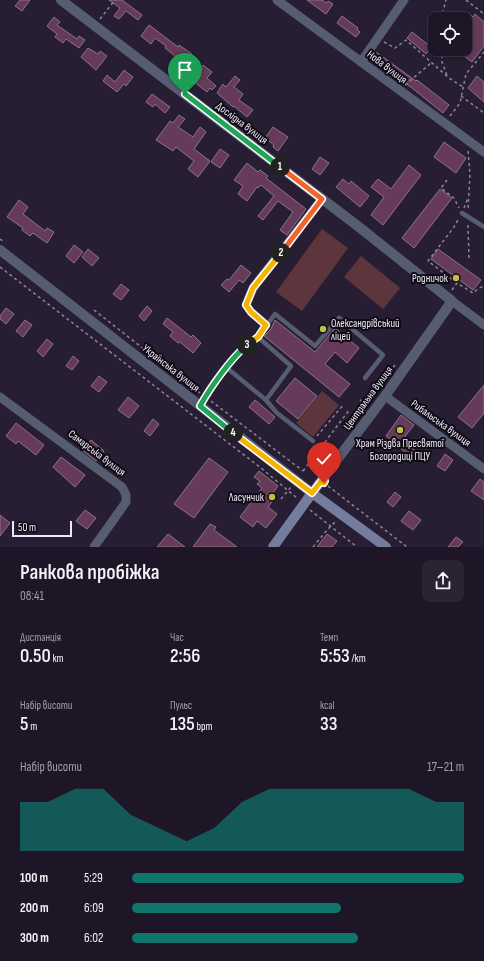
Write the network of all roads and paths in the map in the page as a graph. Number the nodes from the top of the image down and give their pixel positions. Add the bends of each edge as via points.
1 (61, 0) edge
2 (115, 0) edge
3 (277, 0) edge
4 (404, 0) edge
5 (446, 0) edge
6 (466, 0) edge
7 (443, 12) edge
8 (484, 14) edge
9 (95, 26) junction
10 (377, 38) junction
11 (484, 52) edge
12 (442, 56) edge
13 (361, 62) junction
14 (431, 63) junction
15 (449, 78) junction
16 (463, 87) junction
17 (398, 90) junction
18 (461, 96) junction
19 (484, 114) edge
20 (445, 124) junction
21 (466, 140) junction
22 (484, 152) edge
23 (447, 180) dead end
24 (469, 195) junction
25 (322, 199) junction
26 (462, 213) junction
27 (468, 217) junction
28 (484, 227) edge
29 (0, 239) edge
30 (3, 246) edge
31 (469, 260) dead end
32 (0, 267) edge
33 (457, 283) junction
34 (484, 286) edge
35 (450, 299) junction
36 (91, 309) dead end
37 (266, 325) junction
38 (484, 325) edge
39 (258, 337) junction
40 (397, 362) dead end
41 (227, 368) junction
42 (365, 378) dead end
43 (0, 396) edge
44 (385, 396) junction
45 (205, 397) junction
46 (266, 400) junction
47 (360, 400) dead end
48 (344, 404) dead end
49 (367, 404) junction
50 (200, 406) junction
51 (350, 409) dead end
52 (362, 410) dead end
53 (313, 441) joint
54 (484, 469) edge
55 (303, 471) junction
56 (322, 480) junction
57 (296, 481) junction
58 (288, 491) junction
59 (312, 493) junction
60 (281, 499) dead end
61 (303, 504) junction
62 (342, 514) junction
63 (332, 527) junction
64 (374, 543) edge
65 (94, 547) edge
66 (273, 547) edge
67 (313, 547) edge
68 (358, 547) edge
69 (386, 547) edge
70 (407, 547) edge

1 - 9 street, Дослідна вулиця
2 - 9 path
3 - 13 street, Нова вулиця
4 - 10 street
5 - 7 path
6 - 8 path
9 - 25 street, Дослідна вулиця
10 - 13 street
10 - 14 path via 395,48 406,40
11 - 16 path via 466,74
12 - 15 path
13 - 17 street, Нова вулиця
14 - 15 path
14 - 17 path
15 - 16 path
16 - 18 path
17 - 20 street, Нова вулиця
18 - 19 path
18 - 20 path via 460,103
20 - 21 street, Нова вулиця
21 - 22 street, Нова вулиця
21 - 24 path via 470,174
23 - 26 path via 441,188 454,198
24 - 26 path
24 - 27 path
25 - 35 street, Дослідна вулиця
25 - 37 street via 253,288 246,305
26 - 27 lane
26 - 33 path via 428,261
27 - 28 lane
27 - 31 path
29 - 30 path
30 - 50 street, Українська вулиця
32 - 58 path
33 - 34 path via 473,293
33 - 35 path
35 - 38 street, Дослідна вулиця
35 - 44 street, Центральна вулиця
36 - 45 path
37 - 39 lane
37 - 42 lane via 275,314 315,346 339,318 383,355
39 - 41 lane via 242,350
39 - 46 lane via 292,366
40 - 49 path
41 - 45 lane
41 - 46 lane
43 - 65 street, Самарська вулиця via 122,487 126,494 126,502
44 - 54 street, Рибальська вулиця
44 - 56 street, Центральна вулиця
45 - 50 lane
45 - 55 path
46 - 53 lane via 277,413
47 - 49 path
48 - 53 path
49 - 52 path
50 - 57 street, Українська вулиця
51 - 55 path
55 - 57 path
56 - 59 street, Центральна вулиця
56 - 70 path
57 - 58 path
57 - 59 street, Українська вулиця
58 - 60 path
58 - 61 path
59 - 61 main road, Центральна вулиця
59 - 62 main road, Українська вулиця
61 - 63 path
61 - 66 main road, Центральна вулиця
62 - 63 path
62 - 64 main road, Українська вулиця
63 - 67 path
63 - 68 path
64 - 69 main road, Українська вулиця

